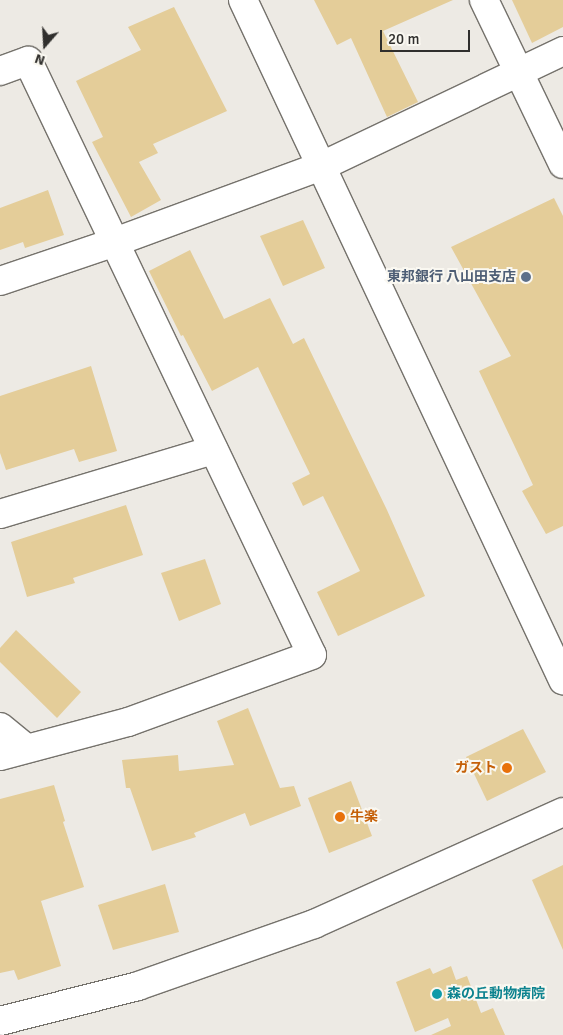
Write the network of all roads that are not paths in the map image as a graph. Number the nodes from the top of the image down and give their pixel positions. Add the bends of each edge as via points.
1 (243, 0) edge
2 (484, 0) edge
3 (563, 51) edge
4 (0, 71) edge
5 (518, 71) junction
6 (563, 164) edge
7 (322, 166) junction
8 (115, 242) junction
9 (0, 281) edge
10 (214, 450) junction
11 (0, 514) edge
12 (563, 680) edge
13 (0, 727) edge
14 (26, 748) junction
15 (0, 756) edge
16 (563, 812) edge
17 (0, 1021) edge

1 - 7 street
2 - 5 street
3 - 5 street
4 - 8 street via 28,61
5 - 6 street
5 - 7 street
7 - 8 street
7 - 12 street
8 - 9 street
8 - 10 street
10 - 11 street
10 - 14 street via 312,655 128,722
13 - 14 street
14 - 15 street
16 - 17 street via 314,924 138,986

